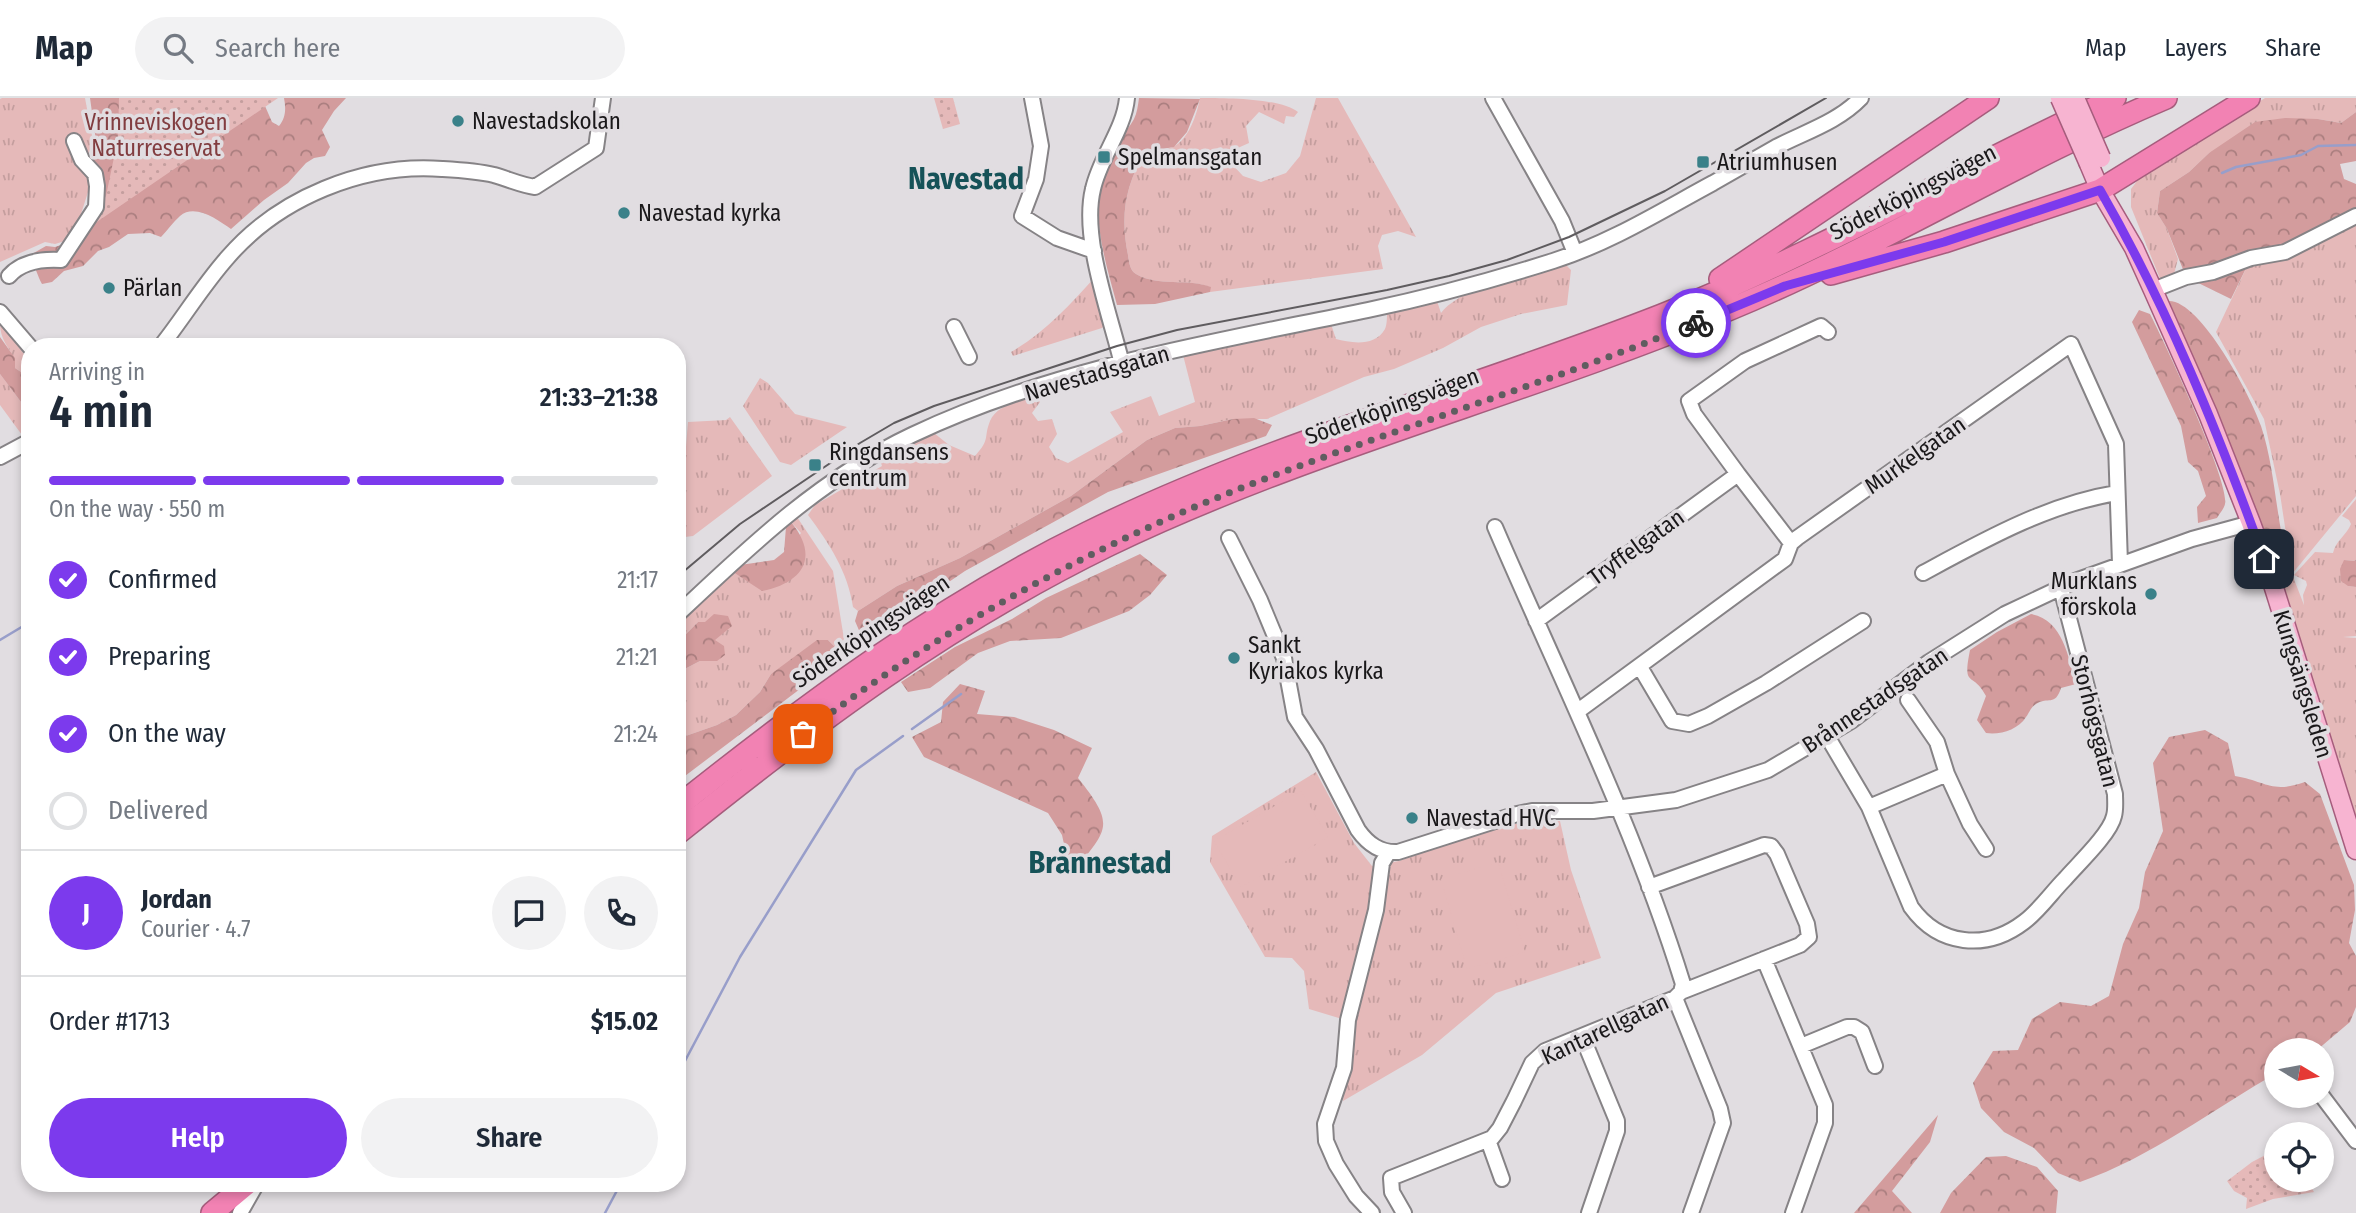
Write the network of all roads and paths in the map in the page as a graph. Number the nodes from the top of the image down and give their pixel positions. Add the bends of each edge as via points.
1 (603, 98) edge
2 (1032, 98) edge
3 (1127, 98) edge
4 (1493, 98) edge
5 (1861, 98) edge
6 (1988, 98) edge
7 (2060, 98) edge
8 (2075, 98) edge
9 (2115, 98) edge
10 (2166, 98) edge
11 (2249, 98) edge
12 (74, 141) dead end
13 (2095, 161) junction
14 (2106, 187) junction
15 (2356, 216) edge
16 (1094, 251) junction
17 (1575, 253) junction
18 (9, 276) dead end
19 (1785, 286) junction
20 (2153, 290) junction
21 (0, 312) edge
22 (1661, 315) junction
23 (954, 327) dead end
24 (1828, 332) dead end
25 (22, 338) edge
26 (167, 338) edge
27 (968, 357) dead end
28 (1122, 364) junction
29 (21, 446) edge
30 (0, 457) edge
31 (1738, 474) junction
32 (2118, 493) junction
33 (2251, 523) junction
34 (1495, 527) dead end
35 (1230, 538) dead end
36 (1791, 543) junction
37 (2120, 564) junction
38 (1923, 573) dead end
39 (2061, 588) junction
40 (686, 607) edge
41 (1536, 621) junction
42 (1863, 621) dead end
43 (1640, 667) junction
44 (1908, 700) dead end
45 (1577, 711) junction
46 (1827, 736) junction
47 (1947, 774) junction
48 (686, 800) edge
49 (1618, 807) junction
50 (1869, 807) junction
51 (686, 827) edge
52 (1986, 849) dead end
53 (2356, 850) edge
54 (1388, 853) junction
55 (1650, 887) junction
56 (1764, 959) junction
57 (1678, 995) junction
58 (1582, 1037) junction
59 (1801, 1046) junction
60 (1875, 1066) dead end
61 (2331, 1108) edge
62 (1488, 1140) junction
63 (2356, 1142) edge
64 (1502, 1179) dead end
65 (222, 1192) edge
66 (237, 1192) edge
67 (252, 1192) edge
68 (197, 1213) edge
69 (212, 1213) edge
70 (240, 1213) edge
71 (1372, 1213) edge
72 (1404, 1213) edge
73 (1589, 1213) edge
74 (1691, 1213) edge
75 (1793, 1213) edge

1 - 26 street via 597,145 535,187 476,172 412,169 376,173 306,197 270,218 229,255
2 - 16 street via 1041,146 1037,179 1022,216 1057,238
3 - 16 street via 1092,192 1089,215
4 - 17 street
5 - 17 street, Navestadsgatan via 1833,120
6 - 22 highway via 1766,250
7 - 13 main road, Kungsängsleden, bridge
8 - 13 main road, Kungsängsleden, bridge
9 - 22 highway, Söderköpingsvägen via 1803,254
10 - 19 highway, Söderköpingsvägen
11 - 14 highway
12 - 18 street via 95,174 96,207 61,260 40,260 16,268
13 - 14 main road, Kungsängsleden
14 - 19 highway via 1944,242
14 - 20 main road, Kungsängsleden
15 - 20 street via 2285,252 2251,258
16 - 28 street
17 - 28 street, Navestadsgatan via 1371,309
19 - 51 highway, Söderköpingsvägen via 1606,357 1254,483 1109,545 998,604 908,660 822,719
20 - 33 main road, Kungsängsleden
21 - 25 street
22 - 48 highway, Söderköpingsvägen via 1245,464 1087,533 980,590 852,672
23 - 27 street
24 - 31 street via 1821,326 1807,330 1745,361 1689,401
28 - 40 street, Navestadsgatan via 990,404 884,450 789,513
29 - 30 street
31 - 36 street
31 - 41 street, Tryffelgatan
32 - 36 street, Murkelgatan via 2116,444 2071,344
32 - 37 street, Murkelgatan
32 - 38 street via 2088,498 2037,517
33 - 37 street, Brånnestadsgatan
33 - 53 main road, Kungsängsleden
34 - 41 street
35 - 54 street via 1284,658 1296,717 1358,830 1365,840
36 - 43 street, Murkelgatan via 1785,559
37 - 39 street, Brånnestadsgatan
39 - 46 street, Brånnestadsgatan via 1965,638
39 - 50 street, Storhögsgatan via 2115,794 2114,817 2097,844 2024,922 1996,936 1956,940 1929,928 1911,907
41 - 45 street
42 - 43 street via 1766,683 1689,724 1672,721
43 - 45 street, Murkelgatan
44 - 47 street via 1937,742
45 - 49 street
46 - 49 street, Brånnestadsgatan via 1768,770 1721,786 1676,800
46 - 50 street, Storhögsgatan
47 - 50 street
47 - 52 street
49 - 54 street, Brånnestadsgatan via 1532,811
49 - 55 street, Kantarellgatan
54 - 71 street via 1382,863 1376,910 1348,1020 1340,1086 1325,1124 1326,1141 1336,1164
55 - 56 street, Kantarellgatan via 1771,846 1809,936
55 - 57 street, Kantarellgatan via 1682,984
56 - 57 street, Kantarellgatan
56 - 59 street
57 - 58 street, Kantarellgatan
57 - 74 street via 1723,1123
58 - 62 street, Kantarellgatan via 1545,1052 1532,1063 1500,1128
58 - 73 street via 1617,1121
59 - 60 street via 1854,1027 1861,1032
59 - 75 street via 1826,1115
61 - 63 street
62 - 64 street
62 - 72 street via 1391,1178 1392,1192
65 - 68 highway
66 - 69 highway
67 - 70 street

